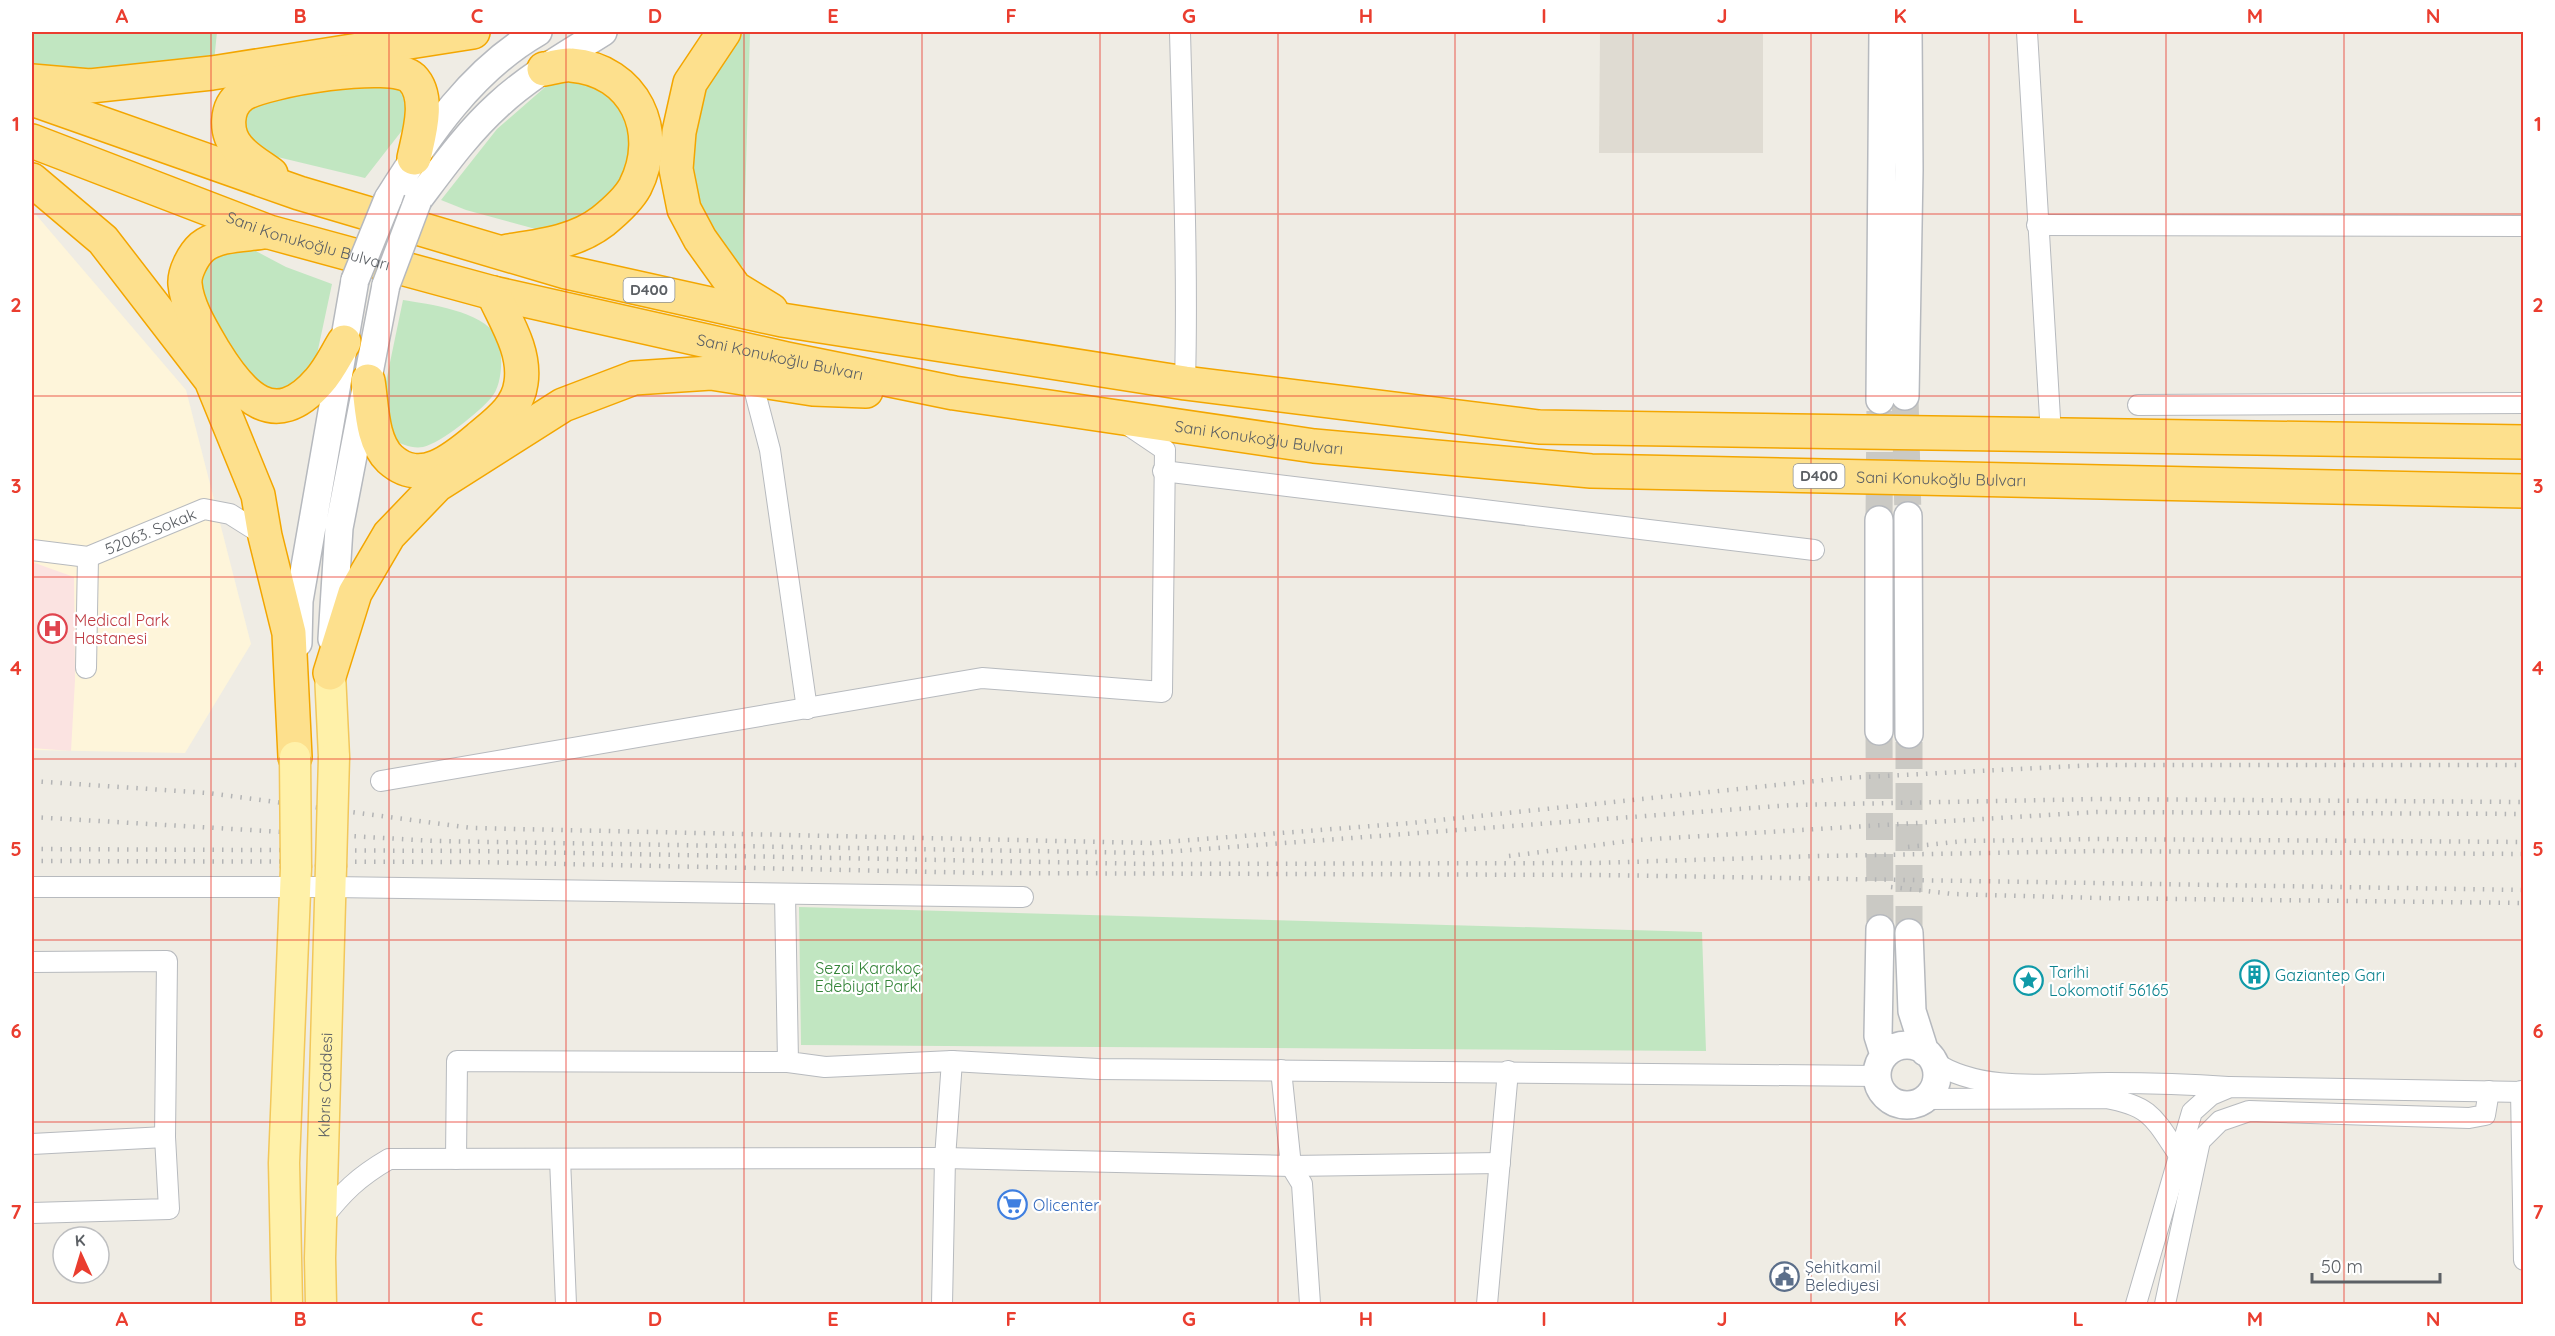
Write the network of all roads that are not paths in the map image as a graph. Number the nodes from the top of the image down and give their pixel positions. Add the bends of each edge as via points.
1 (473, 32) edge
2 (538, 32) edge
3 (603, 32) edge
4 (724, 32) edge
5 (1180, 32) edge
6 (1883, 32) edge
7 (1908, 32) edge
8 (2027, 32) edge
9 (544, 69) junction
10 (32, 81) edge
11 (32, 99) edge
12 (32, 141) edge
13 (414, 158) junction
14 (32, 180) edge
15 (299, 193) junction
16 (2037, 225) junction
17 (2523, 226) edge
18 (269, 232) junction
19 (500, 253) junction
20 (493, 293) junction
21 (788, 321) junction
22 (344, 342) junction
23 (368, 381) junction
24 (752, 381) junction
25 (1185, 383) junction
26 (954, 393) junction
27 (2523, 403) edge
28 (2138, 405) dead end
29 (1118, 418) junction
30 (2051, 435) junction
31 (2523, 442) edge
32 (1164, 471) junction
33 (2523, 491) edge
34 (1908, 516) tunnel mouth
35 (1879, 520) tunnel mouth
36 (265, 536) junction
37 (32, 550) edge
38 (1814, 550) dead end
39 (88, 557) junction
40 (86, 668) dead end
41 (330, 673) junction
42 (807, 709) junction
43 (1879, 731) tunnel mouth
44 (1909, 734) tunnel mouth
45 (295, 757) junction
46 (381, 781) dead end
47 (331, 877) junction
48 (296, 878) junction
49 (32, 887) edge
50 (785, 894) junction
51 (1023, 897) dead end
52 (1880, 929) tunnel mouth
53 (1909, 933) tunnel mouth
54 (32, 962) edge
55 (1929, 1057) junction
56 (952, 1061) junction
57 (788, 1062) junction
58 (1881, 1066) junction
59 (1281, 1070) junction
60 (1508, 1071) junction
61 (2230, 1087) junction
62 (2489, 1091) junction
63 (2522, 1091) edge
64 (1925, 1099) junction
65 (165, 1137) junction
66 (32, 1144) edge
67 (2179, 1155) junction
68 (945, 1158) junction
69 (456, 1159) junction
70 (560, 1159) junction
71 (1500, 1163) junction
72 (1291, 1166) junction
73 (32, 1213) edge
74 (321, 1220) junction
75 (285, 1253) junction
76 (320, 1258) junction
77 (2523, 1260) edge
78 (264, 1305) edge
79 (287, 1305) edge
80 (321, 1305) edge
81 (337, 1305) edge
82 (566, 1305) edge
83 (942, 1305) edge
84 (1310, 1305) edge
85 (1487, 1305) edge
86 (2136, 1305) edge
87 (2165, 1305) edge

1 - 10 highway via 212,73 90,86
2 - 13 street via 509,48 476,79
3 - 9 street
4 - 21 highway via 690,83 676,169 684,209 735,288
5 - 25 street via 1188,293
6 - 7 street via 1893,398 1909,170
8 - 16 street
9 - 19 highway via 570,65 593,69 625,89 645,125 640,174 624,202 585,232 557,243
9 - 23 street, bridge via 499,104 461,143 418,200 386,285
11 - 15 highway, D400
12 - 18 highway, Sani Konukoğlu Bulvarı / D400
13 - 15 highway via 422,107 413,79 404,72 357,71 274,83 242,95 229,116 229,131 237,148
13 - 22 street, bridge via 388,199 355,280
14 - 36 highway via 103,240 211,380 258,495
15 - 19 highway, D400
16 - 17 street
16 - 30 street
18 - 20 highway, Sani Konukoğlu Bulvarı / D400
18 - 22 highway via 220,238 202,247 189,266 185,283 190,303 228,374 256,403 273,407 292,404 319,381
19 - 21 highway, D400 via 566,272
20 - 23 highway via 519,351 521,383 508,413 452,460 418,471 401,467 389,458 376,431
20 - 26 highway, Sani Konukoğlu Bulvarı / D400
21 - 25 highway, D400
22 - 45 street via 299,601
23 - 41 street via 339,528
24 - 26 highway via 813,389
24 - 41 highway via 711,373 634,378 563,405 436,485 389,535 356,593
24 - 42 street via 770,450
25 - 30 highway, D400 via 1539,427
26 - 29 highway, Sani Konukoğlu Bulvarı / D400
27 - 28 street
29 - 32 street via 1165,450
29 - 33 highway, Sani Konukoğlu Bulvarı / D400 via 1314,446 1591,471
30 - 31 highway, D400
32 - 38 street
32 - 42 street via 1162,692 982,678
34 - 44 street
35 - 43 street
36 - 39 street, 52063. Sokak via 230,514 204,509
36 - 45 highway via 289,633
37 - 39 street, 52063. Sokak
39 - 40 street
41 - 47 main road, Kıbrıs Caddesi, bridge via 334,757
42 - 46 street
45 - 48 main road, bridge
47 - 48 street
47 - 50 street
47 - 74 main road, Kıbrıs Caddesi
48 - 49 street
48 - 75 main road via 284,1163
50 - 51 street
50 - 57 street
52 - 58 street
53 - 55 street via 1912,1011
54 - 65 street via 167,960
55 - 58 street via 1911,1046 1901,1046
55 - 61 street via 1949,1072 1976,1080
55 - 64 street via 1936,1082
56 - 57 street via 825,1067
56 - 59 street via 1098,1069
56 - 68 street
57 - 69 street via 457,1061
58 - 60 street
58 - 64 street via 1882,1092 1907,1105
59 - 60 street
59 - 72 street
60 - 71 street
61 - 62 street
61 - 67 street via 2211,1095 2192,1112
62 - 63 street
62 - 87 street via 2485,1114 2469,1118 2249,1111 2220,1121 2200,1141
63 - 77 street
64 - 67 street via 2123,1101 2142,1107
65 - 66 street
65 - 73 street via 169,1209
67 - 86 street
68 - 70 street
68 - 72 street
68 - 83 street
69 - 70 street
69 - 74 street via 389,1159 359,1177
70 - 82 street
71 - 72 street
71 - 85 street
72 - 84 street via 1302,1184
74 - 76 main road, Kıbrıs Caddesi
75 - 78 main road via 277,1287
75 - 79 main road
76 - 80 main road, Kıbrıs Caddesi
76 - 81 main road

